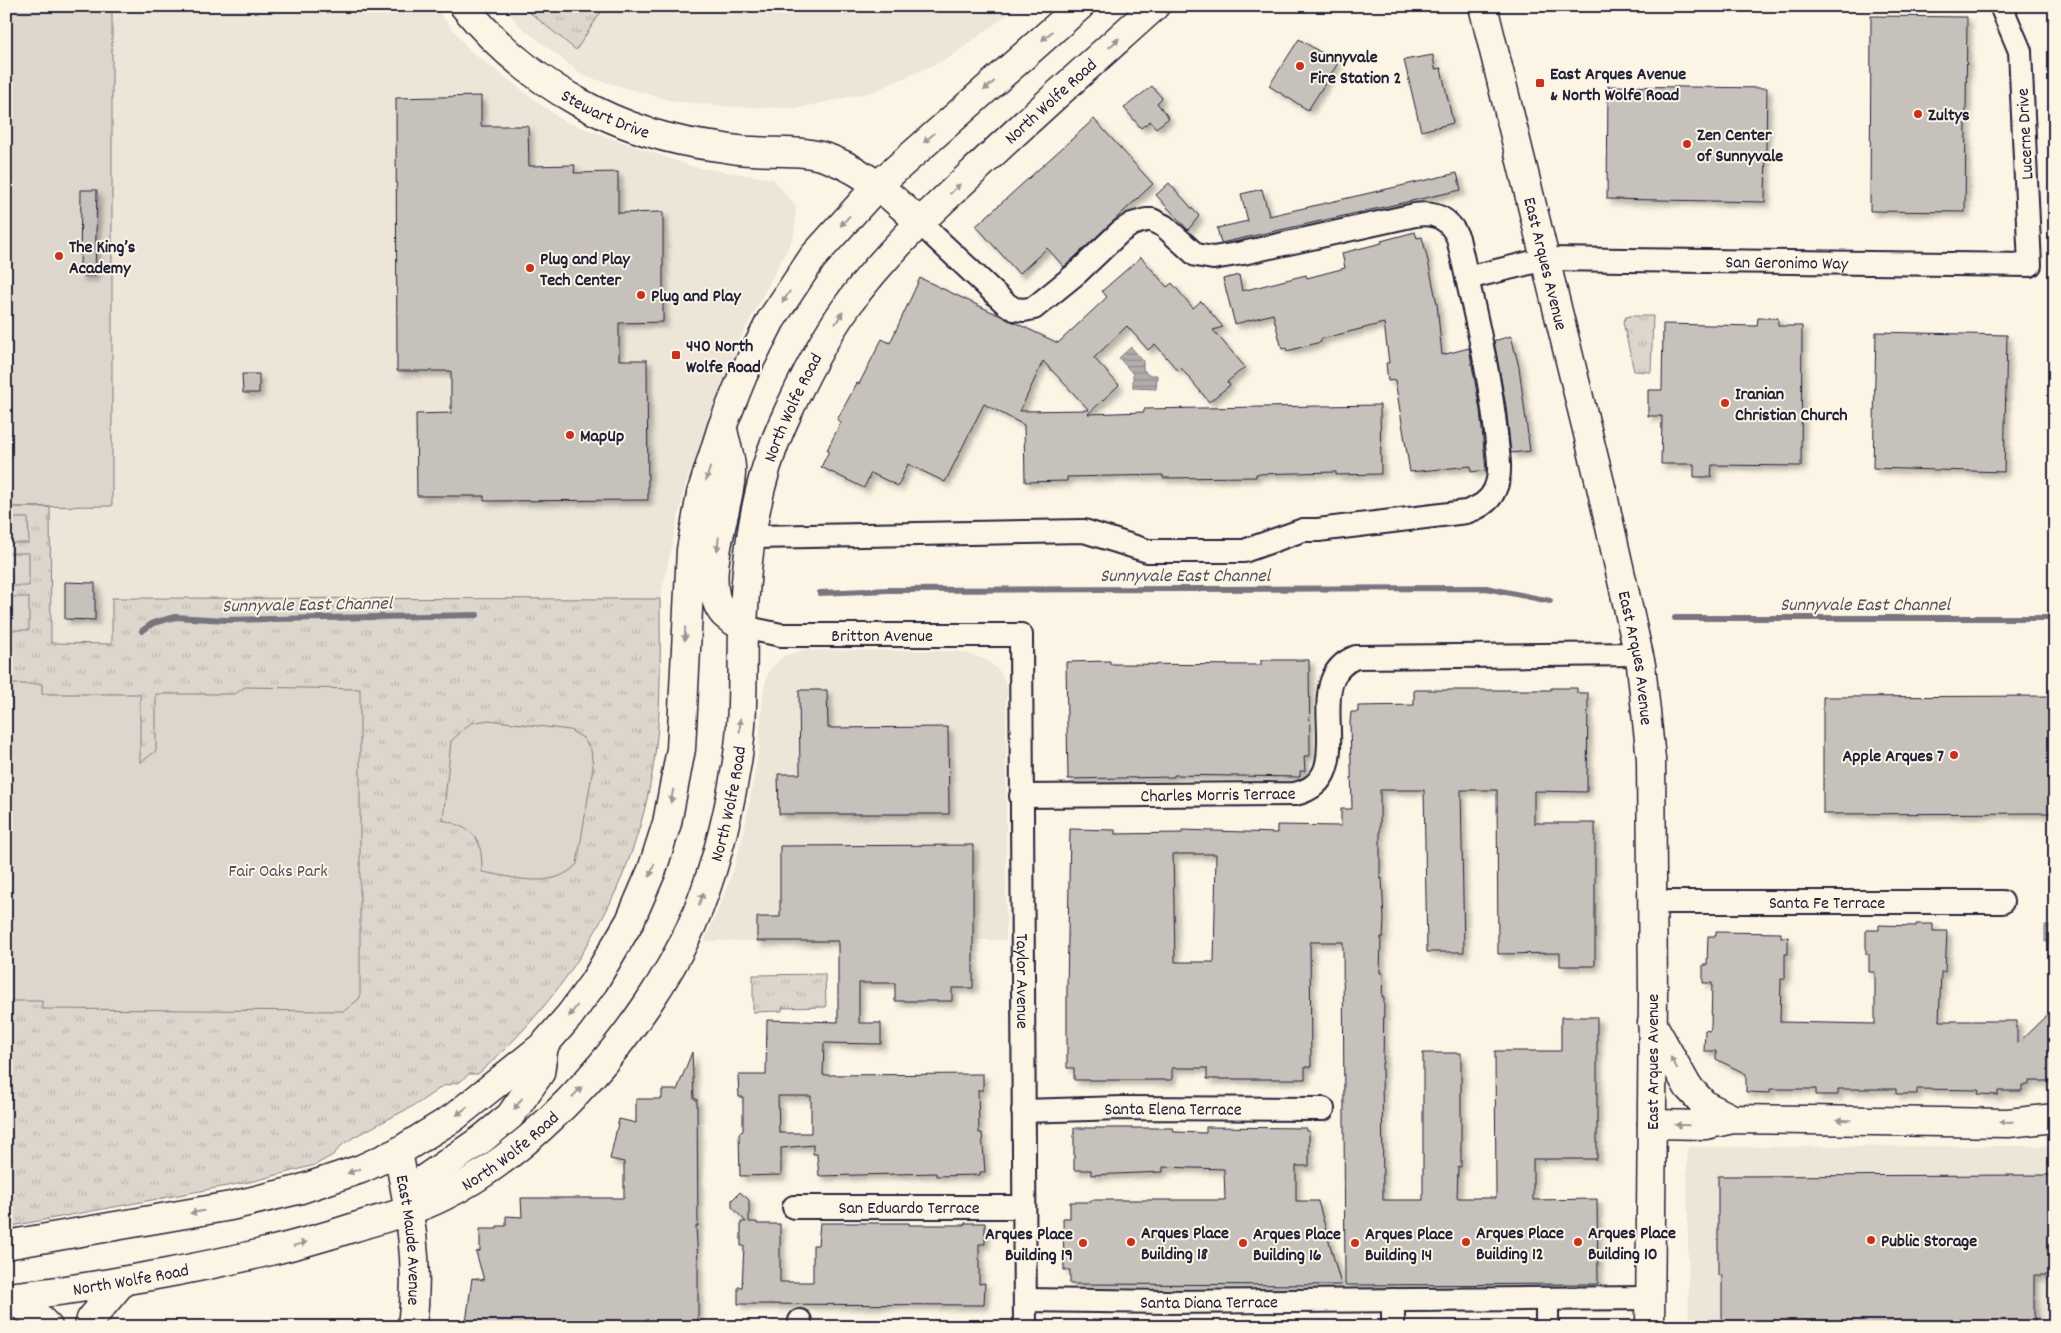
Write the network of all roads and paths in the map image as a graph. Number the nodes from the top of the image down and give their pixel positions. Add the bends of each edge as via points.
1 (464, 6) edge
2 (1080, 6) edge
3 (1154, 6) edge
4 (1483, 6) edge
5 (2001, 6) edge
6 (878, 185) junction
7 (920, 222) junction
8 (1546, 259) junction
9 (2030, 266) joint
10 (1467, 278) junction
11 (722, 427) junction
12 (751, 537) junction
13 (743, 627) junction
14 (1021, 635) joint
15 (1639, 654) junction
16 (1021, 796) junction
17 (1653, 902) junction
18 (2002, 902) dead end
19 (1652, 1023) junction
20 (544, 1045) junction
21 (1322, 1109) dead end
22 (1023, 1111) junction
23 (2055, 1118) edge
24 (1733, 1119) junction
25 (1652, 1124) junction
26 (398, 1152) junction
27 (1023, 1207) junction
28 (794, 1208) dead end
29 (410, 1210) junction
30 (6, 1245) edge
31 (123, 1281) junction
32 (7, 1297) edge
33 (1651, 1298) junction
34 (1547, 1299) junction
35 (1025, 1300) junction
36 (1392, 1300) junction
37 (48, 1327) edge
38 (89, 1327) edge
39 (412, 1327) edge
40 (1025, 1327) edge
41 (1393, 1327) edge
42 (1547, 1327) edge
43 (1650, 1327) edge

1 - 6 main road, Stewart Drive via 485,32 529,69 576,102 632,128 711,146 807,152 848,166
2 -> 6 main road
7 -> 3 main road, North Wolfe Road
4 - 8 main road, East Arques Avenue
5 - 9 street, Lucerne Drive via 2020,51
6 - 7 main road, Stewart Drive
6 -> 11 main road via 813,257 771,320 743,375
7 - 10 street via 1014,309 1034,308 1042,303 1120,232 1146,220 1164,226 1192,252 1207,258 1415,215 1438,215 1455,230
12 -> 7 main road, North Wolfe Road via 767,465 781,426 813,360 846,306
8 - 9 street, San Geronimo Way
8 - 10 street, San Geronimo Way
8 - 15 main road, East Arques Avenue
10 - 12 street via 1485,360 1499,462 1496,488 1490,498 1474,510 1303,530 1244,551 1148,551 1084,531
11 -> 13 main road via 731,466 713,583 716,599 724,613
11 -> 20 main road via 701,494 691,550 681,749 667,823 630,922 594,982
12 - 13 main road, North Wolfe Road
13 - 14 street, Britton Avenue via 781,635
29 -> 13 main road, North Wolfe Road via 445,1196 486,1170 537,1131 579,1090 635,1022 682,944 693,923 716,857 738,757
14 - 16 street, Taylor Avenue
15 - 16 street, Charles Morris Terrace via 1356,657 1342,664 1331,682 1329,757 1325,772 1307,791 1295,794
15 - 17 main road, East Arques Avenue via 1651,758
16 - 22 street, Taylor Avenue
17 - 18 street, Santa Fe Terrace
17 - 19 main road, East Arques Avenue
24 -> 19 main road via 1705,1105 1688,1087
19 - 25 main road, East Arques Avenue
20 -> 26 main road via 453,1118
20 -> 29 main road via 540,1072 510,1116 423,1180 414,1193
21 - 22 street, Santa Elena Terrace
22 - 27 street, Taylor Avenue
23 -> 24 main road via 2008,1123
24 -> 25 main road via 1705,1125
25 - 33 main road, East Arques Avenue
26 - 29 main road, East Maude Avenue
26 -> 30 main road via 361,1169 298,1190 231,1206
27 - 28 street, San Eduardo Terrace
27 - 35 street, Taylor Avenue
31 -> 29 main road, North Wolfe Road via 290,1247
29 - 39 main road, East Maude Avenue via 415,1252
31 - 32 main road, North Wolfe Road via 67,1292
31 - 38 main road via 91,1319
32 - 37 main road
33 - 34 street, Santa Diana Terrace
33 - 43 main road, East Arques Avenue
34 - 36 street, Santa Diana Terrace
34 - 42 street
35 - 36 street, Santa Diana Terrace
35 - 40 street, Taylor Avenue
36 - 41 street

